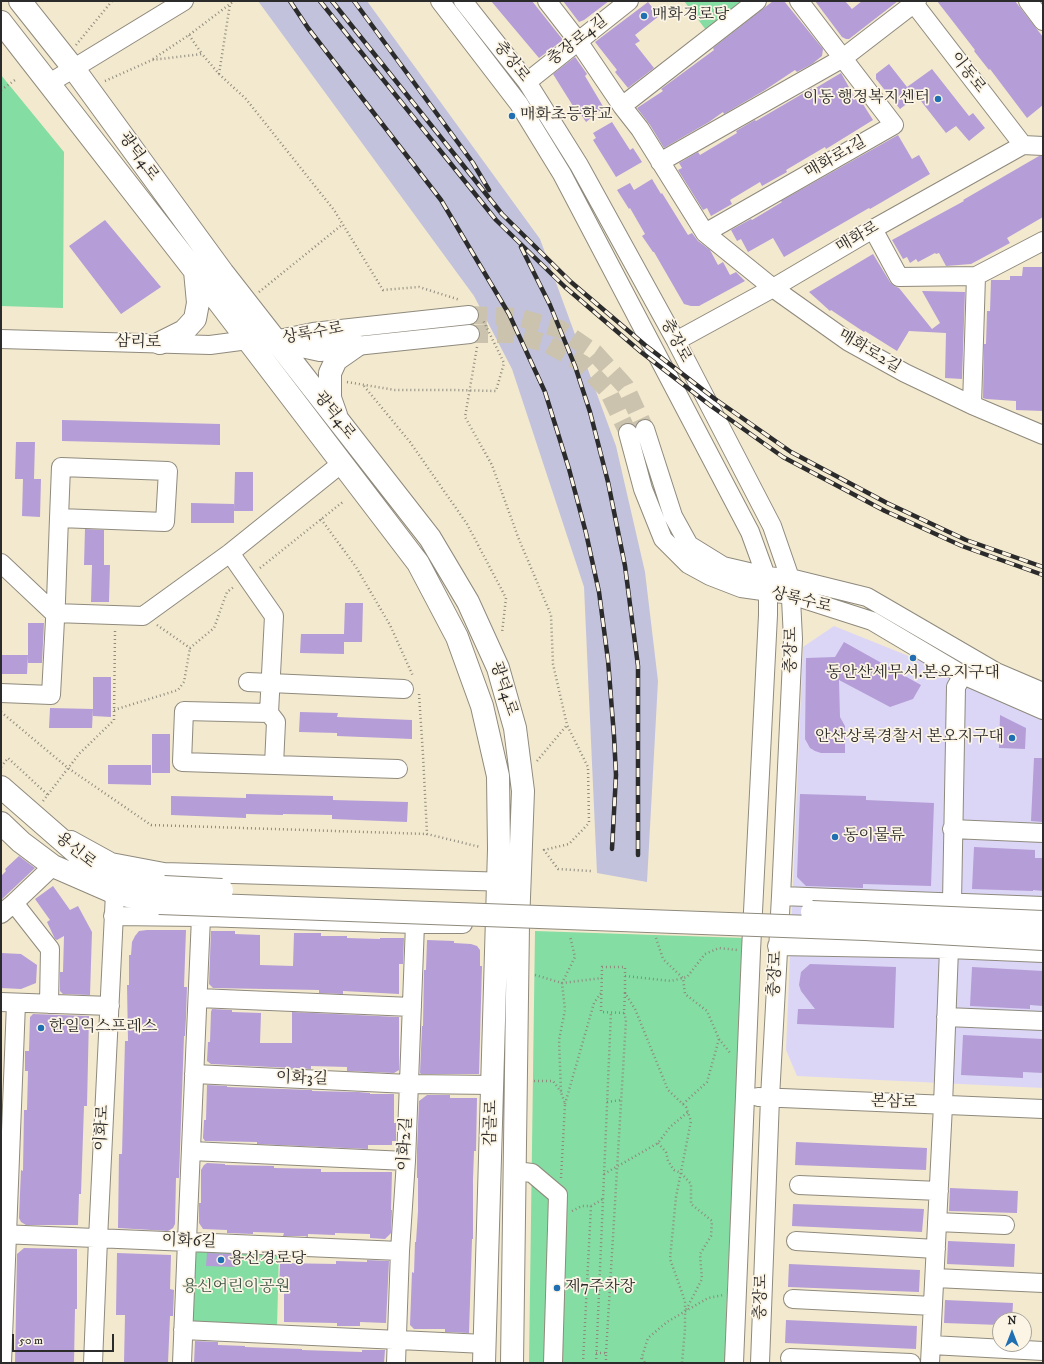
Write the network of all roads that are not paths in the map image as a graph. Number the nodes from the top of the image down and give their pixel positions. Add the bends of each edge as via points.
1 (20, 1) edge
2 (184, 1) edge
3 (440, 1) edge
4 (463, 1) edge
5 (547, 1) edge
6 (629, 1) edge
7 (757, 1) edge
8 (799, 1) edge
9 (1028, 1) edge
10 (914, 2) edge
11 (1043, 21) edge
12 (1, 22) edge
13 (578, 41) junction
14 (843, 58) junction
15 (74, 69) junction
16 (527, 82) junction
17 (48, 84) junction
18 (622, 106) junction
19 (1023, 145) junction
20 (1043, 146) edge
21 (660, 162) junction
22 (873, 229) junction
23 (705, 233) junction
24 (1043, 241) edge
25 (195, 271) junction
26 (976, 276) junction
27 (773, 288) junction
28 (475, 316) tunnel mouth
29 (470, 334) tunnel mouth
30 (1, 339) edge
31 (248, 340) junction
32 (274, 340) junction
33 (676, 341) junction
34 (160, 343) junction
35 (356, 346) junction
36 (972, 405) junction
37 (338, 422) junction
38 (645, 429) tunnel mouth
39 (628, 433) tunnel mouth
40 (1043, 435) edge
41 (342, 463) junction
42 (59, 518) junction
43 (230, 553) junction
44 (1, 563) edge
45 (767, 584) junction
46 (791, 587) junction
47 (54, 613) junction
48 (963, 675) junction
49 (248, 682) dead end
50 (270, 683) junction
51 (413, 687) road end
52 (1043, 692) edge
53 (1, 693) edge
54 (1043, 710) edge
55 (269, 713) junction
56 (274, 765) junction
57 (398, 769) dead end
58 (1, 787) edge
59 (1, 823) edge
60 (47, 828) junction
61 (952, 828) junction
62 (1043, 833) edge
63 (54, 866) junction
64 (498, 882) junction
65 (519, 883) junction
66 (115, 893) junction
67 (161, 895) junction
68 (781, 896) junction
69 (952, 902) junction
70 (1043, 906) edge
71 (8, 909) edge
72 (114, 916) junction
73 (201, 917) junction
74 (1043, 922) edge
75 (415, 924) junction
76 (508, 924) junction
77 (1043, 939) edge
78 (777, 946) junction
79 (949, 949) junction
80 (1043, 954) edge
81 (198, 998) junction
82 (9, 1003) edge
83 (49, 1004) junction
84 (110, 1006) junction
85 (412, 1007) junction
86 (946, 1017) junction
87 (1043, 1021) edge
88 (194, 1074) junction
89 (409, 1084) junction
90 (493, 1086) junction
91 (745, 1097) junction
92 (770, 1098) junction
93 (943, 1105) junction
94 (1043, 1108) edge
95 (191, 1151) junction
96 (406, 1161) junction
97 (515, 1171) junction
98 (799, 1185) dead end
99 (939, 1191) junction
100 (937, 1222) junction
101 (1005, 1224) dead end
102 (4, 1234) edge
103 (98, 1239) junction
104 (187, 1241) junction
105 (796, 1241) dead end
106 (936, 1249) junction
107 (400, 1250) junction
108 (935, 1278) junction
109 (1043, 1283) edge
110 (793, 1299) dead end
111 (933, 1306) junction
112 (183, 1330) junction
113 (397, 1340) junction
114 (931, 1345) junction
115 (1043, 1351) edge
116 (484, 1353) edge
117 (790, 1358) dead end
118 (2, 1363) edge
119 (93, 1363) edge
120 (182, 1363) edge
121 (396, 1363) edge
122 (512, 1363) edge
123 (553, 1363) edge
124 (734, 1363) edge
125 (760, 1363) edge
126 (911, 1363) edge
127 (930, 1363) edge

1 - 15 main road, 광덕4로
2 - 15 street
3 - 45 street, 충장로 via 519,104 562,174 750,532
4 - 16 street, 충장로
5 - 13 street
6 - 13 street, 충장로4길
7 - 18 street
8 - 14 street, 매화로1길
9 - 11 street
10 - 14 street
10 - 19 street, 이동로
12 - 17 main road, 광덕4로
13 - 16 street, 충장로4길
13 - 18 street
14 - 21 street
14 - 23 street, 매화로1길 via 894,125
15 - 17 street
15 - 32 main road, 광덕4로
16 - 33 street, 충장로 via 579,165
17 - 25 main road, 광덕4로
18 - 21 street
19 - 20 street
19 - 22 street, 매화로
21 - 23 street
22 - 26 street via 899,277
22 - 27 street, 매화로
23 - 27 street
24 - 26 street
25 - 31 main road, 광덕4로
25 - 34 main road via 198,303 195,318 184,331
26 - 36 street
27 - 33 street, 매화로
27 - 36 street, 매화로2길 via 849,342 905,374
28 - 32 street, 상록수로 via 313,332
29 - 35 street, 상록수로
30 - 34 street, 삼리로
31 - 32 street, 삼리로
31 - 34 street, 삼리로 via 210,345
31 - 41 main road, 광덕4로
32 - 35 main road, 상록수로 via 320,350
32 - 37 main road, 광덕4로
33 - 46 street, 충장로 via 772,526
35 - 37 main road via 336,360 330,373 330,398
36 - 40 street, 매화로2길
37 - 65 main road, 광덕4로 via 430,538 468,602 498,668 515,728 523,791
38 - 45 street, 상록수로 via 673,516 689,545 723,566
39 - 45 street, 상록수로 via 643,489 663,539 688,564 710,576 741,588
41 - 43 street
41 - 64 main road, 광덕4로 via 418,564 457,637 482,706 498,776
42 - 42 street via 166,522 168,471 61,467
42 - 47 street
43 - 47 street via 143,616
43 - 50 street via 274,616
44 - 47 street
45 - 46 street, 상록수로
45 - 91 street, 충장로 via 768,615
46 - 48 street, 상록수로 via 872,621
46 - 52 street, 상록수로 via 867,597 996,672
46 - 68 street, 충장로 via 793,639
47 - 53 street via 51,695
48 - 54 street, 상록수로
48 - 61 street via 956,687
49 - 50 street
50 - 51 street
50 - 55 street
55 - 56 street via 276,722
55 - 56 street via 184,711 182,762
56 - 57 street
58 - 60 main road, 용신로
59 - 63 main road, 용신로 via 21,842
60 - 64 street via 111,862 164,872
60 - 67 main road, 용신로 via 95,869
61 - 62 street
61 - 69 street
63 - 66 main road, 용신로
63 - 71 street
64 - 65 street
64 - 76 main road, 감골로
65 - 76 main road, 감골로
66 - 67 main road, 용신로
66 - 72 street, 이화로
67 - 74 main road, bridge via 233,891
67 - 77 main road, bridge
68 - 69 street
68 - 78 street, 충장로
69 - 70 street
71 - 83 street via 50,949
72 - 73 street
72 - 84 street, 이화로
73 - 75 street
73 - 81 street
75 - 76 street
75 - 85 street, 이화2길
76 - 90 main road, 감골로
76 - 97 main road, 감골로
78 - 79 street
78 - 92 street, 충장로
79 - 80 street
79 - 86 street
81 - 85 street
81 - 88 street
82 - 83 street
82 - 102 street
83 - 84 street
84 - 103 street, 이화로
85 - 89 street, 이화2길
86 - 87 street
86 - 93 street
88 - 89 street, 이화3길
88 - 95 street
89 - 90 street, 이화3길
89 - 96 street, 이화2길
90 - 116 main road, 감골로
91 - 92 street, 본삼로
91 - 124 street, 충장로
92 - 93 street, 본삼로
92 - 125 street, 충장로
93 - 94 street, 본삼로
93 - 99 street
95 - 96 street
95 - 104 street
96 - 107 street, 이화2길
97 - 122 main road, 감골로
97 - 123 street via 532,1172 558,1195
98 - 99 street
99 - 100 street
100 - 101 street
100 - 106 street
102 - 103 street, 이화6길
102 - 118 street
103 - 104 street, 이화6길
103 - 119 street, 이화로
104 - 107 street, 이화6길
104 - 112 street
105 - 106 street
106 - 108 street
107 - 113 street, 이화2길
108 - 109 street
108 - 111 street
110 - 111 street
111 - 114 street
112 - 113 street
112 - 120 street
113 - 116 street
113 - 121 street, 이화2길
114 - 115 street
114 - 127 street
117 - 126 street

